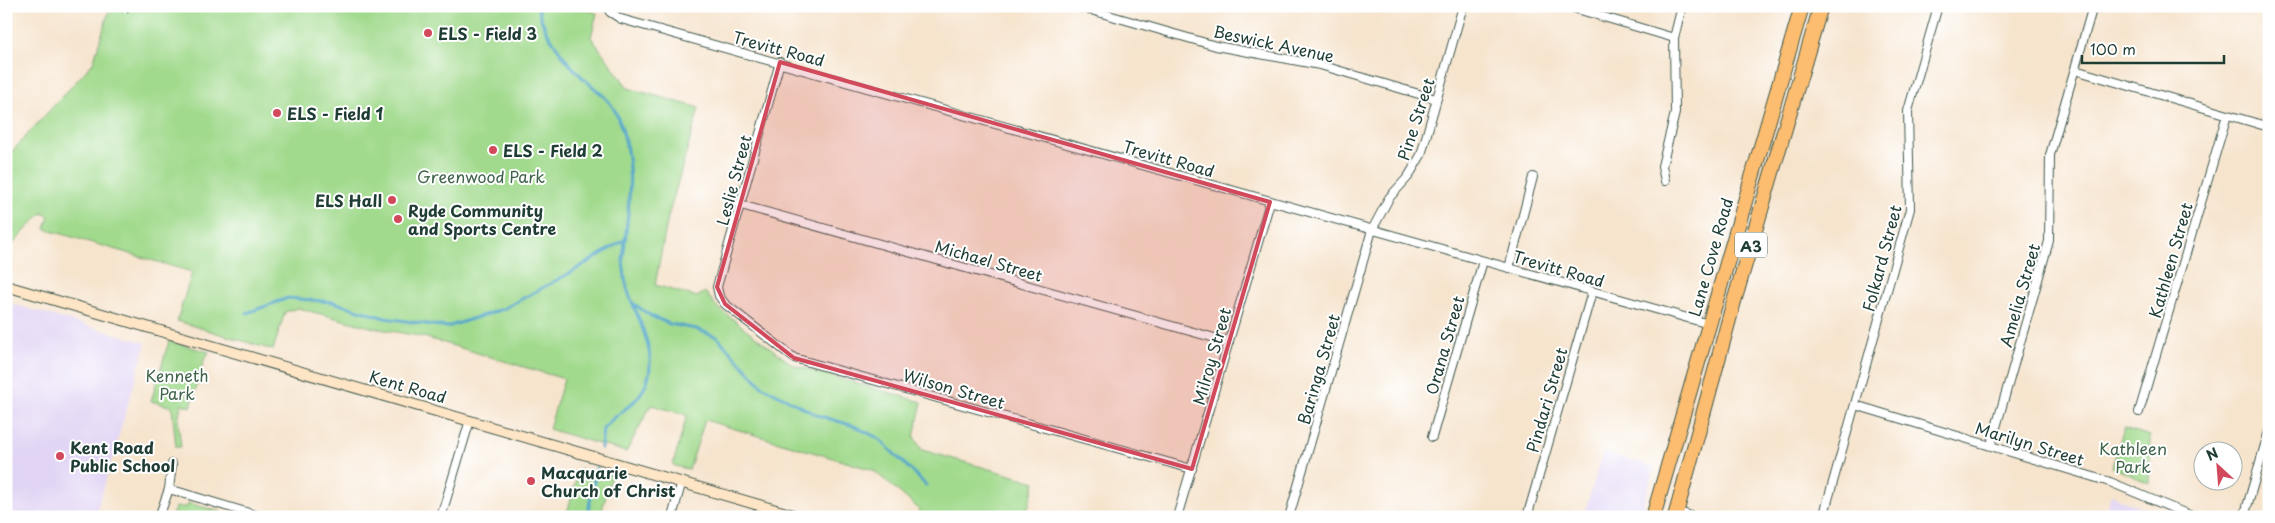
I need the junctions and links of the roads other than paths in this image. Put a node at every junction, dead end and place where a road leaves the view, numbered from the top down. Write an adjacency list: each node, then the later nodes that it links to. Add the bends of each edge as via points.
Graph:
1 (607, 6): 11 (street, Trevitt Road, via 610,12 622,19)
2 (1078, 6): 13 (street, Beswick Avenue, via 1216,46 1320,65)
3 (1463, 6): 13 (street, Pine Street)
4 (1567, 6): 10 (street)
5 (1682, 6): 10 (street)
6 (1802, 6): 26 (highway, Lane Cove Road / A3)
7 (1821, 6): 38 (highway, A3)
8 (1938, 6): 28 (street, Folkard Street, via 1908,111 1910,210)
9 (2093, 6): 12 (street, Amelia Street)
10 (1674, 38): 17 (street, via 1675,113 1662,166)
11 (780, 62): 18 (street, Trevitt Road); 19 (street, Leslie Street)
12 (2075, 70): 14 (street); 33 (street, Amelia Street, via 2050,155 2049,241)
13 (1436, 99): 20 (street, Pine Street, via 1418,164 1389,198)
14 (2227, 115): 15 (street); 29 (street, Kathleen Street)
15 (2269, 127)
16 (1533, 177): 22 (street)
17 (1665, 181)
18 (1270, 202): 20 (street, Trevitt Road); 27 (street, Milroy Street)
19 (741, 205): 25 (street, Leslie Street, via 717,287); 27 (street, Michael Street)
20 (1372, 230): 21 (street, Trevitt Road); 46 (street, Baringa Street)
21 (1482, 261): 22 (street, Trevitt Road); 32 (street, Orana Street)
22 (1509, 268): 24 (street, Trevitt Road)
23 (6, 286): 30 (street, Kent Road)
24 (1592, 292): 26 (street, Trevitt Road); 47 (street, Pindari Street)
25 (724, 304): 35 (street, Wilson Street, via 794,358)
26 (1709, 324): 48 (highway, Lane Cove Road / A3)
27 (1229, 342): 35 (street, Milroy Street)
28 (1855, 405): 33 (street, Marilyn Street); 39 (street, Folkard Street)
29 (2140, 412)
30 (470, 420): 36 (street, Kent Road); 42 (street)
31 (2269, 431): 52 (street)
32 (1432, 436)
33 (1991, 445): 51 (street, Marilyn Street, via 2110,482)
34 (172, 464): 37 (street)
35 (1192, 469): 45 (street, Milroy Street)
36 (682, 481): 43 (street); 44 (street, Kent Road)
37 (170, 489): 40 (street); 41 (street)
38 (1675, 514): 49 (street)
39 (1827, 515): 50 (street)
40 (158, 517)
41 (262, 517)
42 (441, 517)
43 (672, 517)
44 (800, 517)
45 (1177, 517)
46 (1289, 517)
47 (1527, 517)
48 (1653, 517)
49 (1694, 517)
50 (1811, 517)
51 (2194, 517)
52 (2244, 517)

